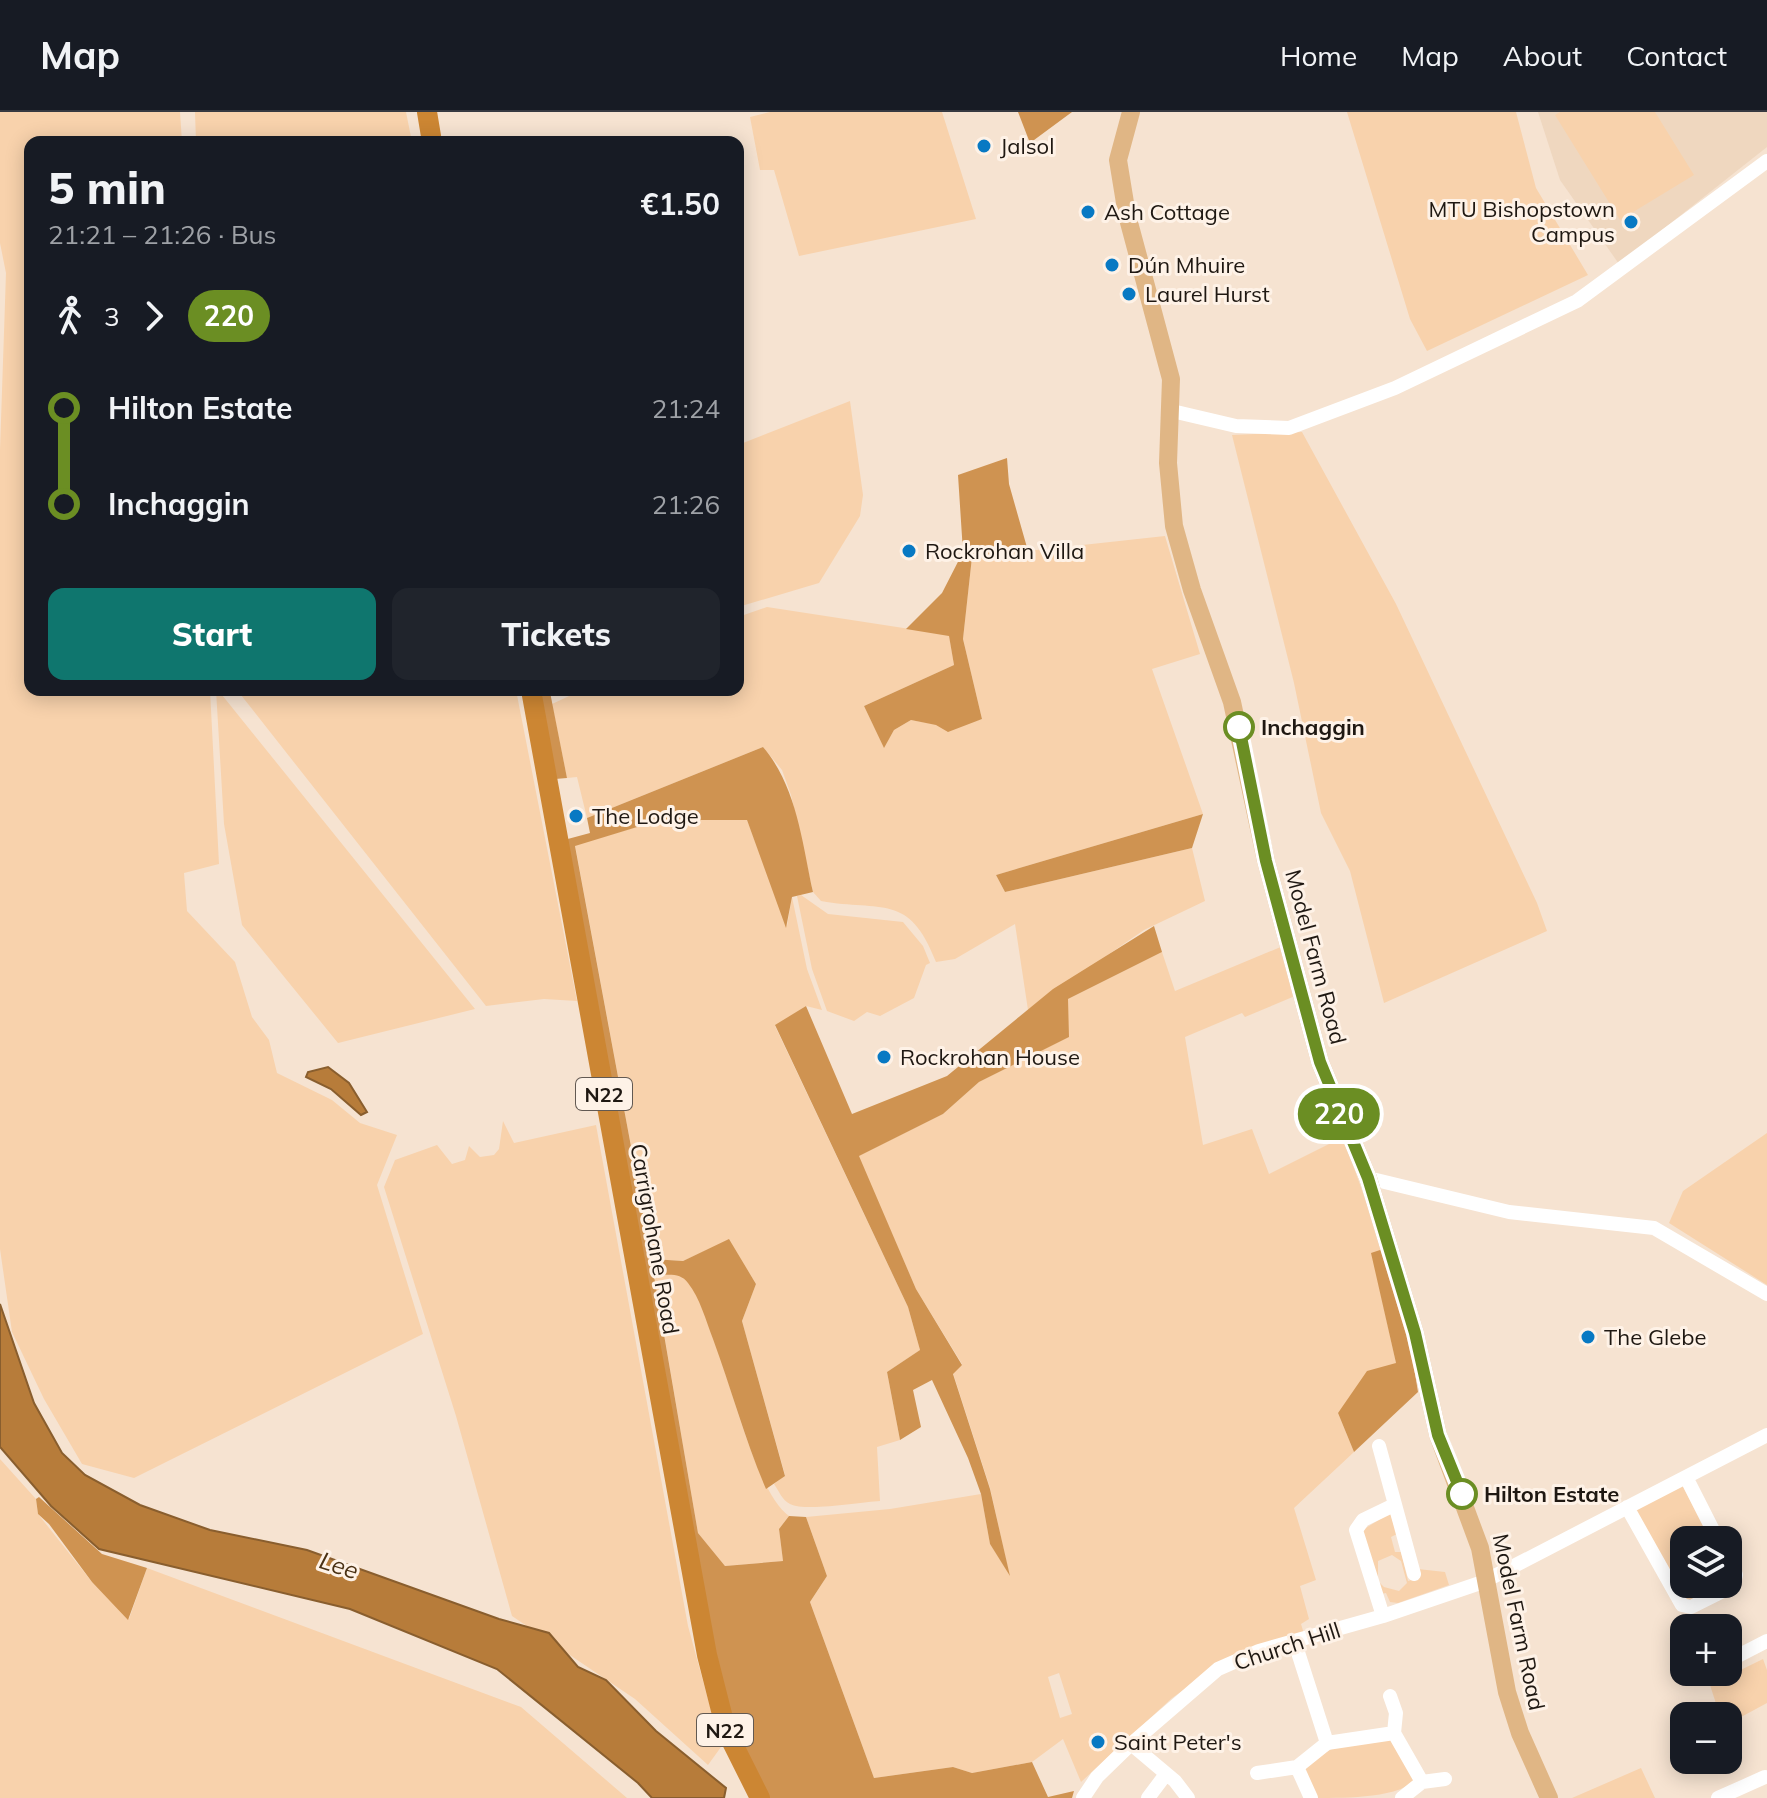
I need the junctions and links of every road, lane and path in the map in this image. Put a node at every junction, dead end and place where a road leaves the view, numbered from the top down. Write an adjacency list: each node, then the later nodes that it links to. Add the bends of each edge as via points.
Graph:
1 (427, 112): 3 (highway)
2 (1131, 112): 5 (main road, Model Farm Road, via 1118,160 1130,227 1171,379)
3 (431, 136)
4 (1767, 161): 5 (street, via 1577,301 1395,388 1289,428 1236,426)
5 (1172, 411): 7 (main road, Model Farm Road, via 1168,463 1174,526 1232,702 1266,861 1320,1062)
6 (532, 696): 34 (highway, Carrigrohane Road / N22, via 707,1655 726,1730)
7 (1368, 1178): 8 (street, via 1509,1212 1654,1228); 16 (main road, Model Farm Road, via 1415,1333 1438,1435 1471,1518)
8 (1767, 1294)
9 (1767, 1435): 11 (street, Church Hill)
10 (1379, 1446): 12 (street)
11 (1686, 1477): 13 (street, Church Hill); 14 (street)
12 (1394, 1505): 15 (street); 20 (street, via 1363,1520 1356,1530)
13 (1627, 1507): 16 (street, Church Hill); 17 (street)
14 (1711, 1526)
15 (1414, 1574)
16 (1488, 1580): 20 (street, Church Hill); 40 (main road, Model Farm Road, via 1507,1692)
17 (1670, 1584)
18 (1678, 1598): 19 (street, via 1691,1607)
19 (1709, 1598)
20 (1383, 1616): 22 (street, Church Hill)
21 (1767, 1641): 23 (street)
22 (1295, 1643): 26 (street); 27 (street, Church Hill, via 1218,1669)
23 (1742, 1654)
24 (1390, 1696): 25 (street, via 1396,1713)
25 (1394, 1733): 26 (street); 33 (street)
26 (1327, 1743): 28 (street)
27 (1131, 1744): 30 (street); 35 (street, Church Hill)
28 (1297, 1767): 29 (street); 38 (street)
29 (1257, 1773)
30 (1166, 1774): 36 (street); 37 (street)
31 (1765, 1777): 41 (street)
32 (1445, 1779): 33 (street)
33 (1422, 1782): 39 (street)
34 (760, 1798)
35 (1083, 1798)
36 (1148, 1798)
37 (1188, 1798)
38 (1311, 1798)
39 (1402, 1798)
40 (1549, 1798)
41 (1718, 1798)

